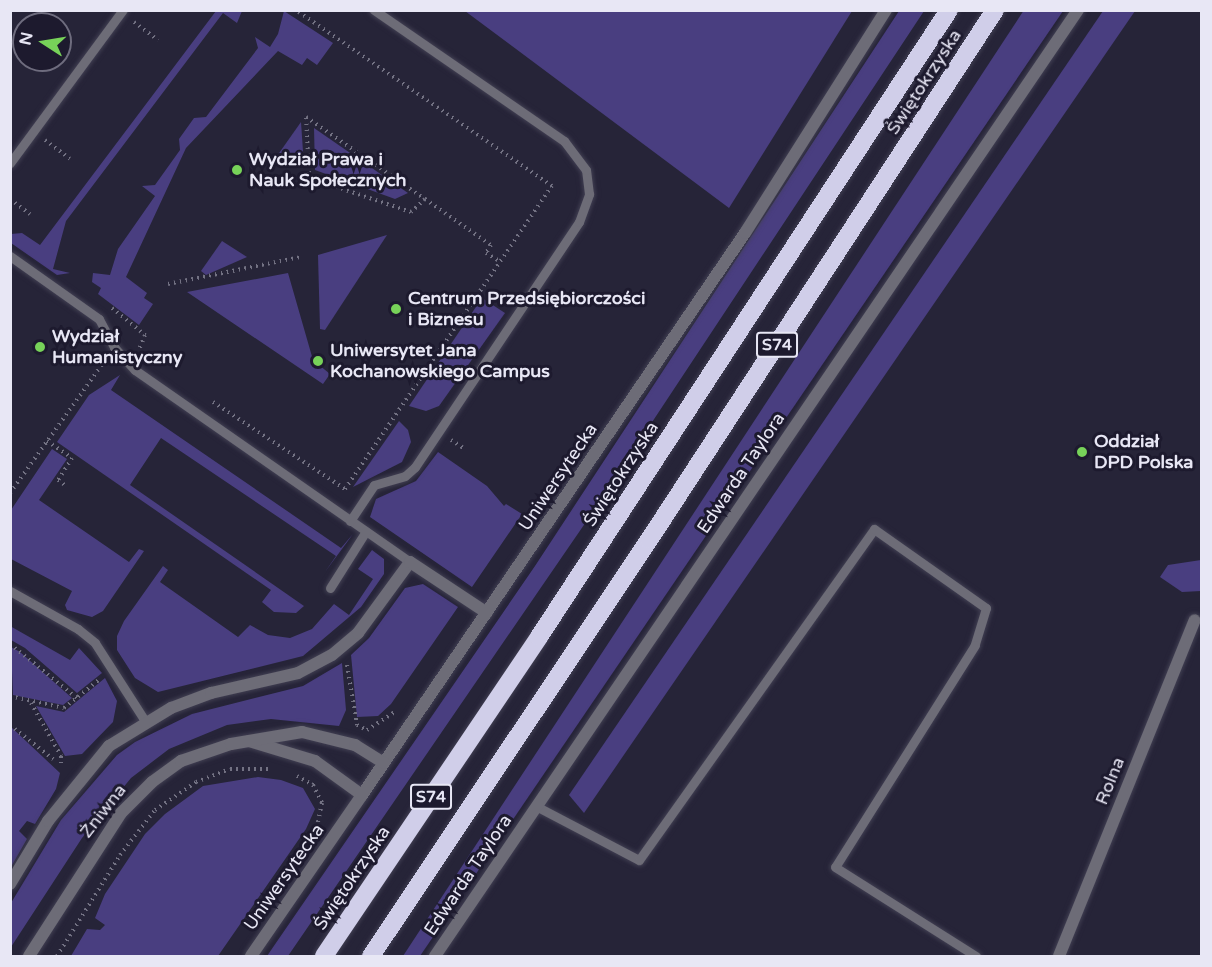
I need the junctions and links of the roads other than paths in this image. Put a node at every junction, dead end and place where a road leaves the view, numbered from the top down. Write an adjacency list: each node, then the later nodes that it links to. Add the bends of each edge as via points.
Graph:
1 (123, 10): 7 (lane)
2 (374, 10): 9 (lane, via 564,141 586,170 589,194 579,222 415,467 405,476 374,485)
3 (886, 10): 14 (street, Uniwersytecka, via 745,233)
4 (949, 10): 24 (highway, Świętokrzyska / S74, via 539,637)
5 (994, 10): 25 (highway, Świętokrzyska / S74, via 656,530)
6 (1078, 10): 20 (street, Edwarda Taylora)
7 (10, 163)
8 (10, 256): 9 (lane, via 92,312 114,347 135,370)
9 (350, 520): 10 (lane)
10 (366, 531): 11 (lane); 12 (lane)
11 (410, 562): 14 (street); 16 (street, via 358,633 298,673 211,693)
12 (330, 588)
13 (10, 591): 16 (lane, via 78,629 95,643)
14 (487, 613): 18 (street, Uniwersytecka)
15 (1195, 620): 28 (street, Rolna)
16 (145, 721): 21 (street, via 109,746 84,773 48,821)
17 (249, 741): 18 (street, Żniwna, via 302,732 347,742); 19 (street, Żniwna, via 298,754); 22 (street, Żniwna, via 197,755 152,782 115,822)
18 (384, 764): 19 (street, Uniwersytecka)
19 (362, 795): 23 (street, Uniwersytecka)
20 (536, 806): 26 (street, Edwarda Taylora); 27 (lane, via 639,860 874,530 986,608 975,645 834,867)
21 (10, 884)
22 (29, 957)
23 (251, 957)
24 (324, 957)
25 (371, 957)
26 (435, 957)
27 (976, 957)
28 (1059, 957)

